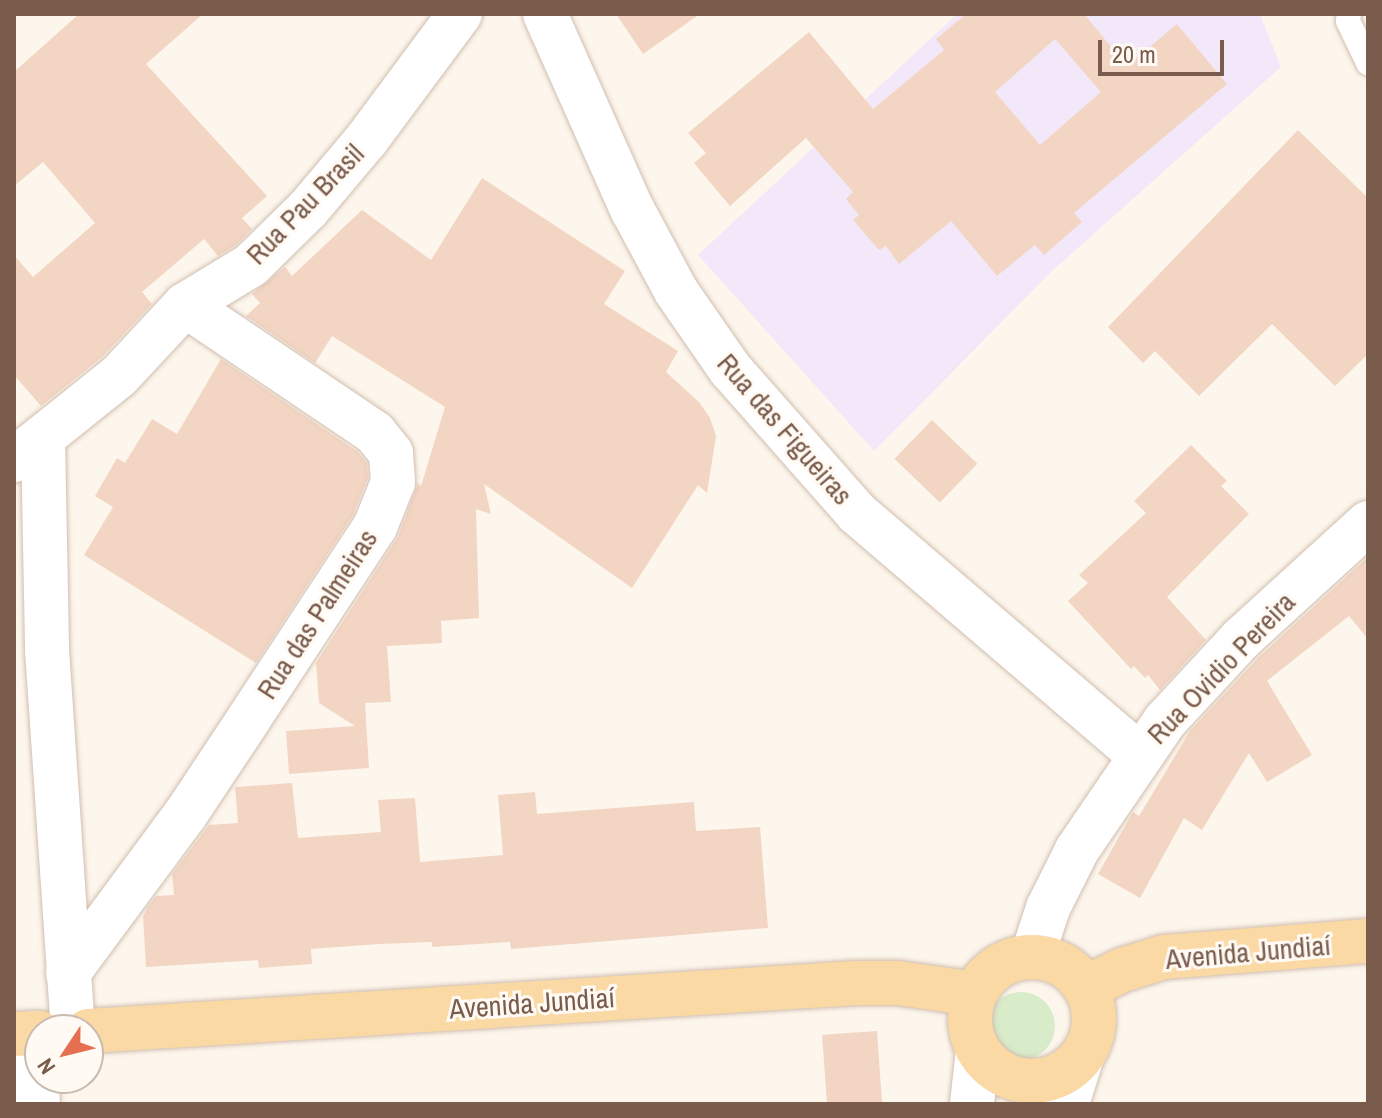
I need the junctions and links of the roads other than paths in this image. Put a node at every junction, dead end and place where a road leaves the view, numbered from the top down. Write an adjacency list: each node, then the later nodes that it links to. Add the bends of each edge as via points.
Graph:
1 (460, 14): 5 (street, Rua Pau Brasil, via 308,209 251,265)
2 (545, 14): 9 (street, Rua das Figueiras, via 632,209 676,291 730,369 857,513)
3 (1349, 14): 4 (lane)
4 (1368, 63)
5 (185, 305): 6 (street, Rua Pau Brasil, via 119,376); 12 (street, Rua das Palmeiras, via 375,433 391,453 393,482 375,527 248,720)
6 (28, 449): 8 (street)
7 (1368, 523): 9 (street, Rua Ovidio Pereira, via 1241,639)
8 (30, 640): 12 (street)
9 (1139, 755): 11 (street, Rua Ovidio Pereira, via 1077,850 1048,908)
10 (1368, 941): 13 (main road, Avenida Jundiaí, via 1164,957)
11 (1032, 957): 13 (main road, via 1063,965); 14 (main road, via 995,968)
12 (68, 973): 15 (street)
13 (1086, 988): 18 (main road, via 1094,1023)
14 (975, 994): 16 (main road, Avenida Jundiaí, via 857,983); 17 (main road, via 970,1022)
15 (49, 1014)
16 (104, 1030)
17 (978, 1050): 18 (main road, via 998,1070 1025,1081 1053,1078); 19 (street)
18 (1082, 1056): 20 (street)
19 (972, 1104)
20 (1067, 1104)

